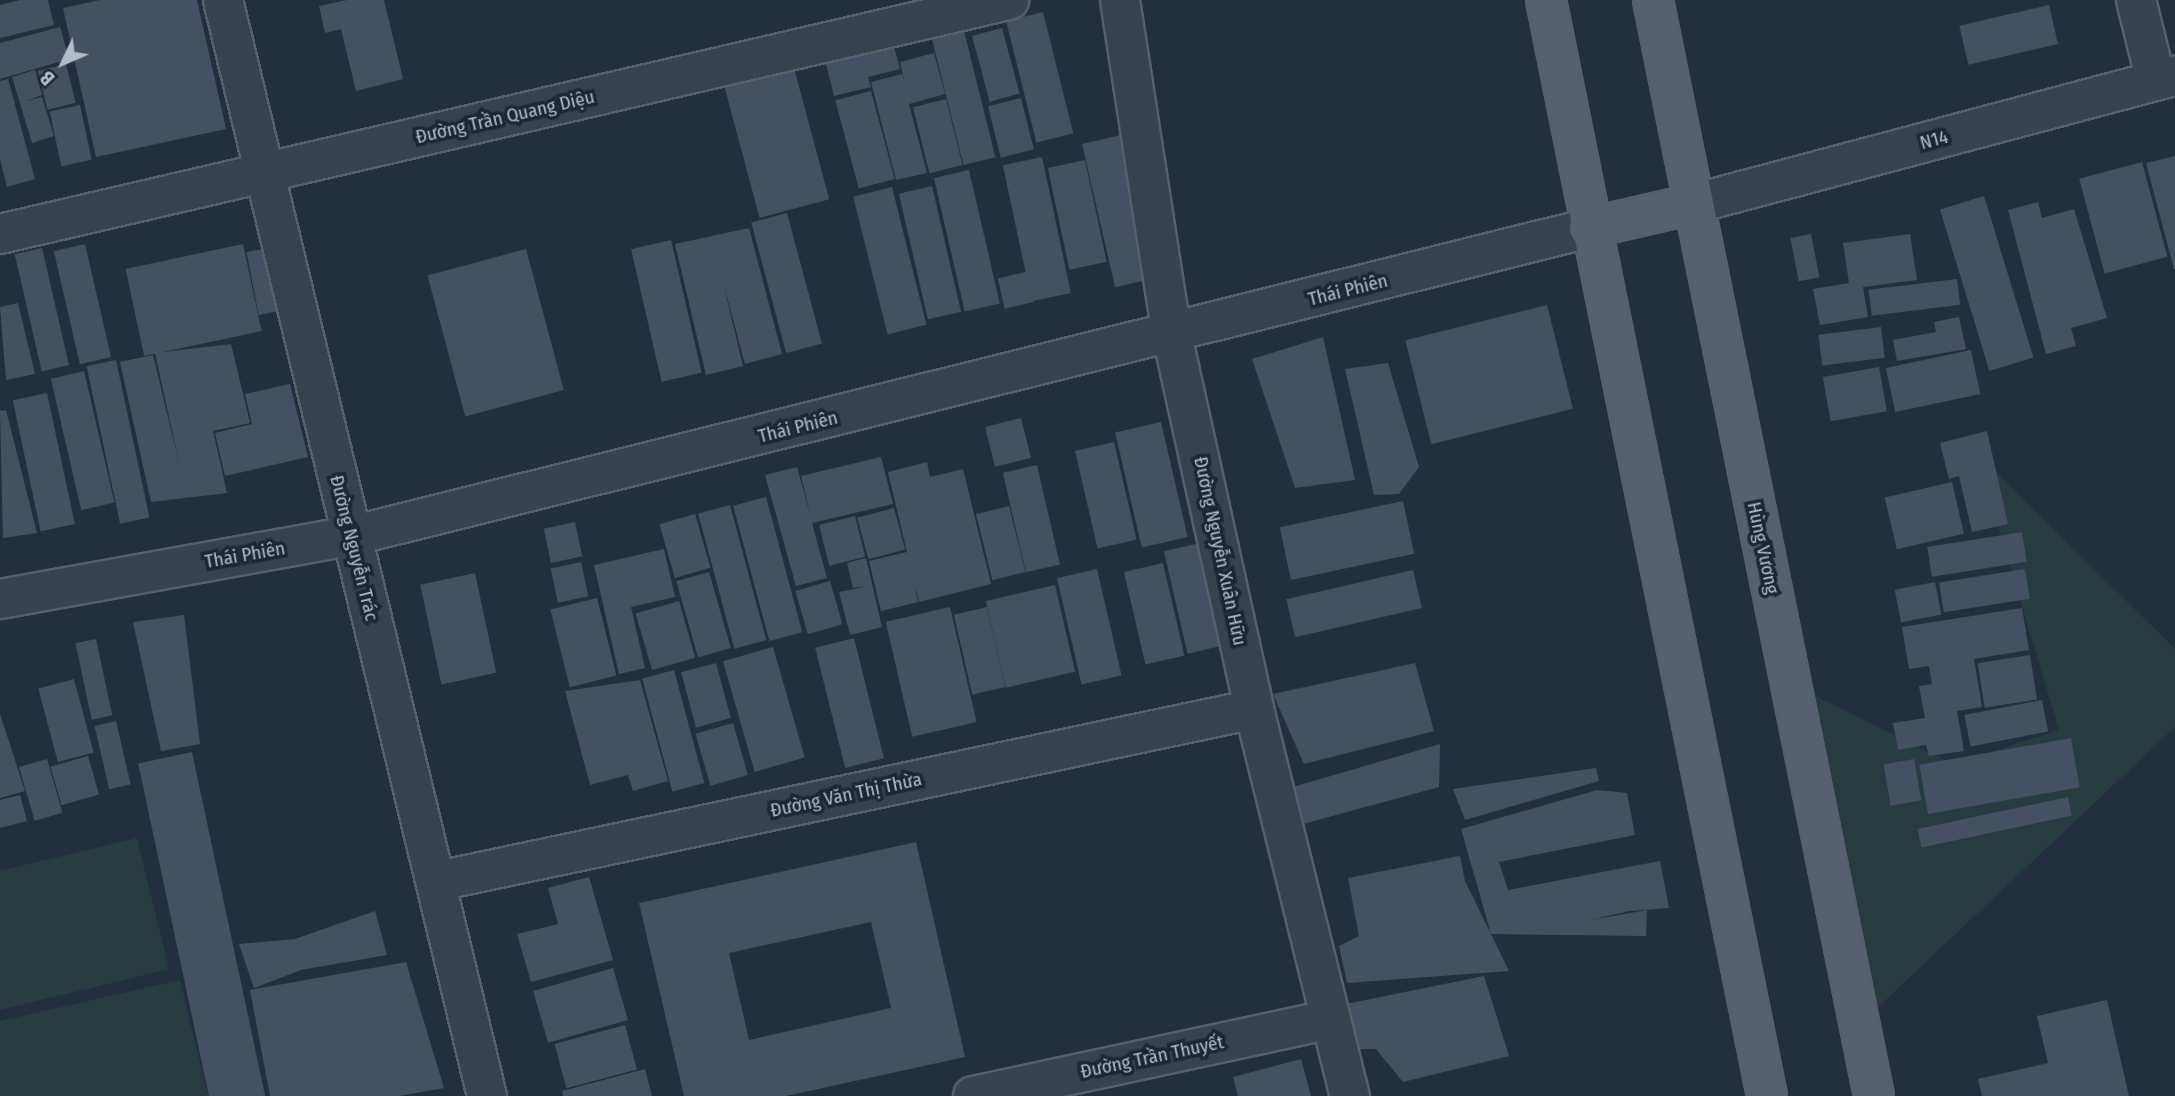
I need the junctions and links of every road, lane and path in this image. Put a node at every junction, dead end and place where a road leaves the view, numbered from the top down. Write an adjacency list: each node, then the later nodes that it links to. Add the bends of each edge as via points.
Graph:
1 (223, 0): 8 (street, Đường Nguyễn Trác)
2 (1009, 0): 8 (street, Đường Trần Quang Diệu)
3 (1120, 0): 12 (street, Đường Nguyễn Xuân Hữu)
4 (1546, 0): 10 (main road)
5 (1653, 0): 9 (main road, Hùng Vương)
6 (2136, 0): 7 (street)
7 (2166, 79): 9 (street, N14)
8 (264, 173): 11 (street, Đường Trần Quang Diệu); 13 (street, Đường Nguyễn Trác)
9 (1693, 204): 10 (main road); 22 (main road, Hùng Vương)
10 (1589, 228): 12 (street, Thái Phiên); 21 (main road)
11 (0, 234)
12 (1172, 335): 13 (street, Thái Phiên); 15 (street, Đường Nguyễn Xuân Hữu)
13 (351, 536): 14 (street, Thái Phiên); 16 (street, Đường Nguyễn Trác)
14 (0, 599)
15 (1254, 709): 16 (street, Đường Văn Thị Thừa); 17 (street, Đường Nguyễn Xuân Hữu)
16 (438, 881): 18 (street, Đường Nguyễn Trác)
17 (1331, 1019): 19 (street, Đường Trần Thuyết); 20 (street, Đường Nguyễn Xuân Hữu)
18 (487, 1096)
19 (973, 1096)
20 (1350, 1096)
21 (1767, 1096)
22 (1874, 1096)

